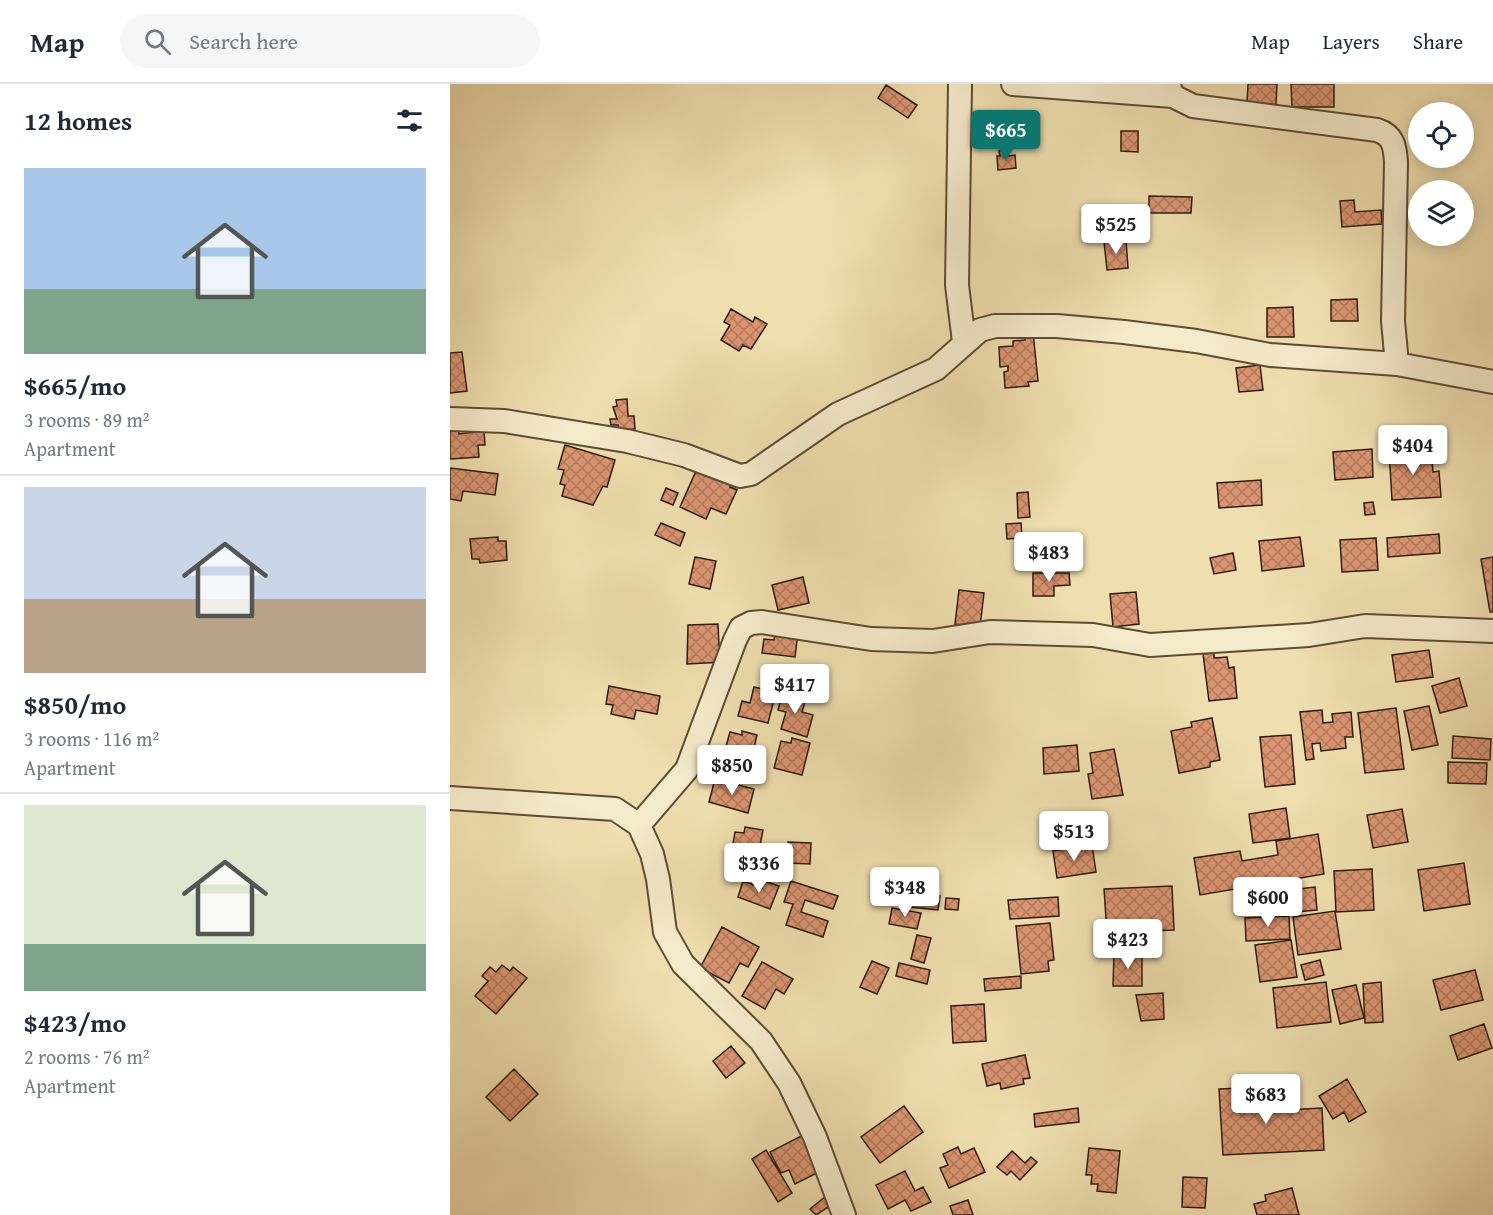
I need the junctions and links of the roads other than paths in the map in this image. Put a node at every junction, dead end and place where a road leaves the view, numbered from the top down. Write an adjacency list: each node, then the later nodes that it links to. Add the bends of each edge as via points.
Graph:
1 (960, 84): 4 (street, via 957,285)
2 (1013, 84): 3 (street)
3 (1171, 90): 5 (street, via 1192,106 1377,130 1390,137 1396,162 1393,321)
4 (964, 342): 5 (street, via 980,330 995,326 1056,326 1196,341 1270,356); 7 (street, via 936,369 838,414 751,474 740,476 684,455 627,441 504,421)
5 (1397, 364): 6 (street)
6 (1493, 382)
7 (450, 418)
8 (1493, 631): 10 (street, via 1365,626 1287,637 1150,645 1093,635 990,632 933,641 871,639 804,627 751,623 741,628 735,640 687,769)
9 (450, 798): 10 (street, via 615,809)
10 (639, 825): 11 (street, via 656,871 665,932 682,964 761,1041 789,1083 815,1137)
11 (844, 1215)

